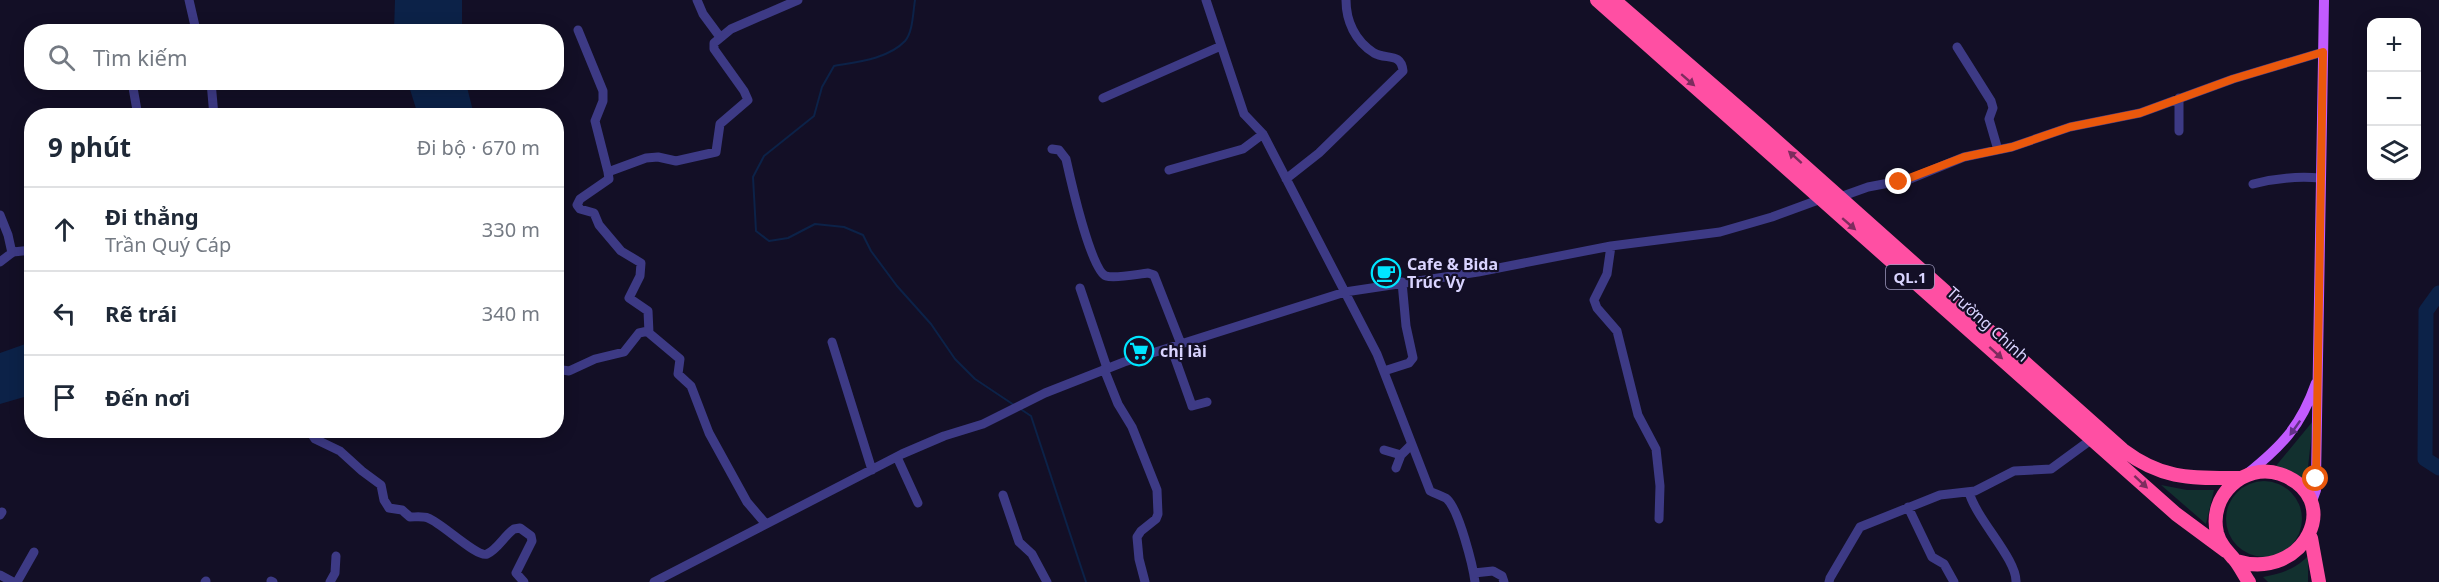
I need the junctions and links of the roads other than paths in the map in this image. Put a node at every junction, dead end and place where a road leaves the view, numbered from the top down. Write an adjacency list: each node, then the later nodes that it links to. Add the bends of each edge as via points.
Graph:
1 (189, 0): 9 (street)
2 (697, 0): 11 (street)
3 (798, 0): 11 (street, via 755,17)
4 (1206, 0): 12 (street)
5 (1346, 0): 28 (street, via 1346,16 1356,35 1375,54 1398,58 1403,71 1315,157)
6 (1597, 0): 31 (highway, Trường Chinh / QL.1, one-way to 31)
7 (1614, 0): 30 (highway, Trường Chinh / QL.1, one-way to 7)
8 (2324, 0): 14 (main road)
9 (195, 24)
10 (578, 30): 26 (street, via 603,92 596,121)
11 (720, 37): 26 (street, via 714,49 748,100 720,124 717,152 676,161 646,158)
12 (1221, 46): 17 (street); 22 (street, via 1244,114)
13 (1957, 47): 24 (street, via 1991,101 1989,119)
14 (2323, 52): 18 (street); 27 (main road)
15 (133, 90): 19 (street)
16 (212, 90): 20 (street)
17 (1103, 98)
18 (2179, 98): 21 (street); 24 (street, via 2140,113 2070,127)
19 (137, 108)
20 (214, 108)
21 (2179, 131)
22 (1263, 134): 25 (street, via 1243,149); 28 (street)
23 (1052, 149): 42 (street, via 1059,150 1065,159 1088,245 1101,273 1107,277 1154,275)
24 (1998, 150): 30 (street)
25 (1169, 170)
26 (608, 172): 40 (street, via 609,179 577,205 594,213 621,251 641,264 640,276 629,298 648,310)
27 (2320, 178): 29 (street, via 2277,178); 46 (main road)
28 (1286, 179): 39 (street)
29 (2253, 184)
30 (1840, 197): 31 (street); 56 (highway, Trường Chinh / QL.1, via 2128,454 2147,467 2170,474 2203,478)
31 (1821, 199): 33 (street, via 1720,232); 49 (highway, Trường Chinh / QL.1, one-way to 49)
32 (0, 216): 35 (street)
33 (1611, 246): 37 (street, via 1478,272); 62 (street, via 1606,274 1594,300 1617,331 1638,415 1657,454)
34 (24, 251): 35 (street)
35 (12, 253): 36 (street)
36 (0, 262)
37 (1402, 282): 39 (street); 45 (street, via 1413,358)
38 (1080, 288): 43 (street)
39 (1346, 292): 42 (street); 45 (street)
40 (648, 331): 44 (street, via 639,333 628,350 620,354); 63 (street, via 680,359 680,377 691,387 709,433 747,502)
41 (832, 342): 55 (street)
42 (1176, 345): 43 (street); 47 (street, via 1192,406)
43 (1106, 369): 53 (street); 76 (street, via 1157,490 1156,519 1137,537)
44 (564, 370)
45 (1384, 371): 50 (street)
46 (2319, 375): 56 (main road, one-way to 56, via 2295,429 2276,451); 60 (main road, via 2316,490)
47 (1207, 402)
48 (314, 438): 73 (street, via 340,451 381,484 389,508 402,510 410,517 432,519 477,554 490,552 520,528 532,541 516,573)
49 (2092, 439): 57 (street, via 2051,469 2014,471); 67 (highway, Trường Chinh / QL.1, one-way to 67, via 2176,514)
50 (1412, 445): 52 (street); 69 (street, via 1430,491 1450,504 1471,554)
51 (1384, 450): 52 (street)
52 (1401, 455): 54 (street)
53 (897, 457): 55 (street); 59 (street)
54 (1396, 468)
55 (872, 470): 63 (street)
56 (2243, 476): 60 (highway, QL.1, via 2266,471 2285,476 2300,487); 67 (highway, QL.1, via 2226,491 2217,507 2216,525)
57 (1969, 492): 61 (street, via 1940,495); 80 (street, via 1976,512 2013,568)
58 (1003, 495): 75 (street, via 1019,542 1032,554)
59 (918, 503)
60 (2311, 504): 64 (highway)
61 (1908, 507): 78 (street, via 1858,528); 79 (street, via 1932,557 1944,564)
62 (1659, 519)
63 (765, 523): 74 (street)
64 (2311, 538): 67 (highway, QL.1, via 2298,557 2279,568 2257,569); 82 (highway)
65 (34, 552): 71 (street)
66 (336, 556): 72 (street)
67 (2231, 556): 81 (highway, QL.1)
68 (0, 574): 70 (street)
69 (1474, 578): 77 (street, via 1493,571)
70 (13, 582)
71 (17, 582)
72 (330, 582)
73 (524, 582)
74 (654, 582)
75 (1047, 582)
76 (1145, 582)
77 (1504, 582)
78 (1829, 582)
79 (1954, 582)
80 (2016, 582)
81 (2250, 582)
82 (2319, 582)

